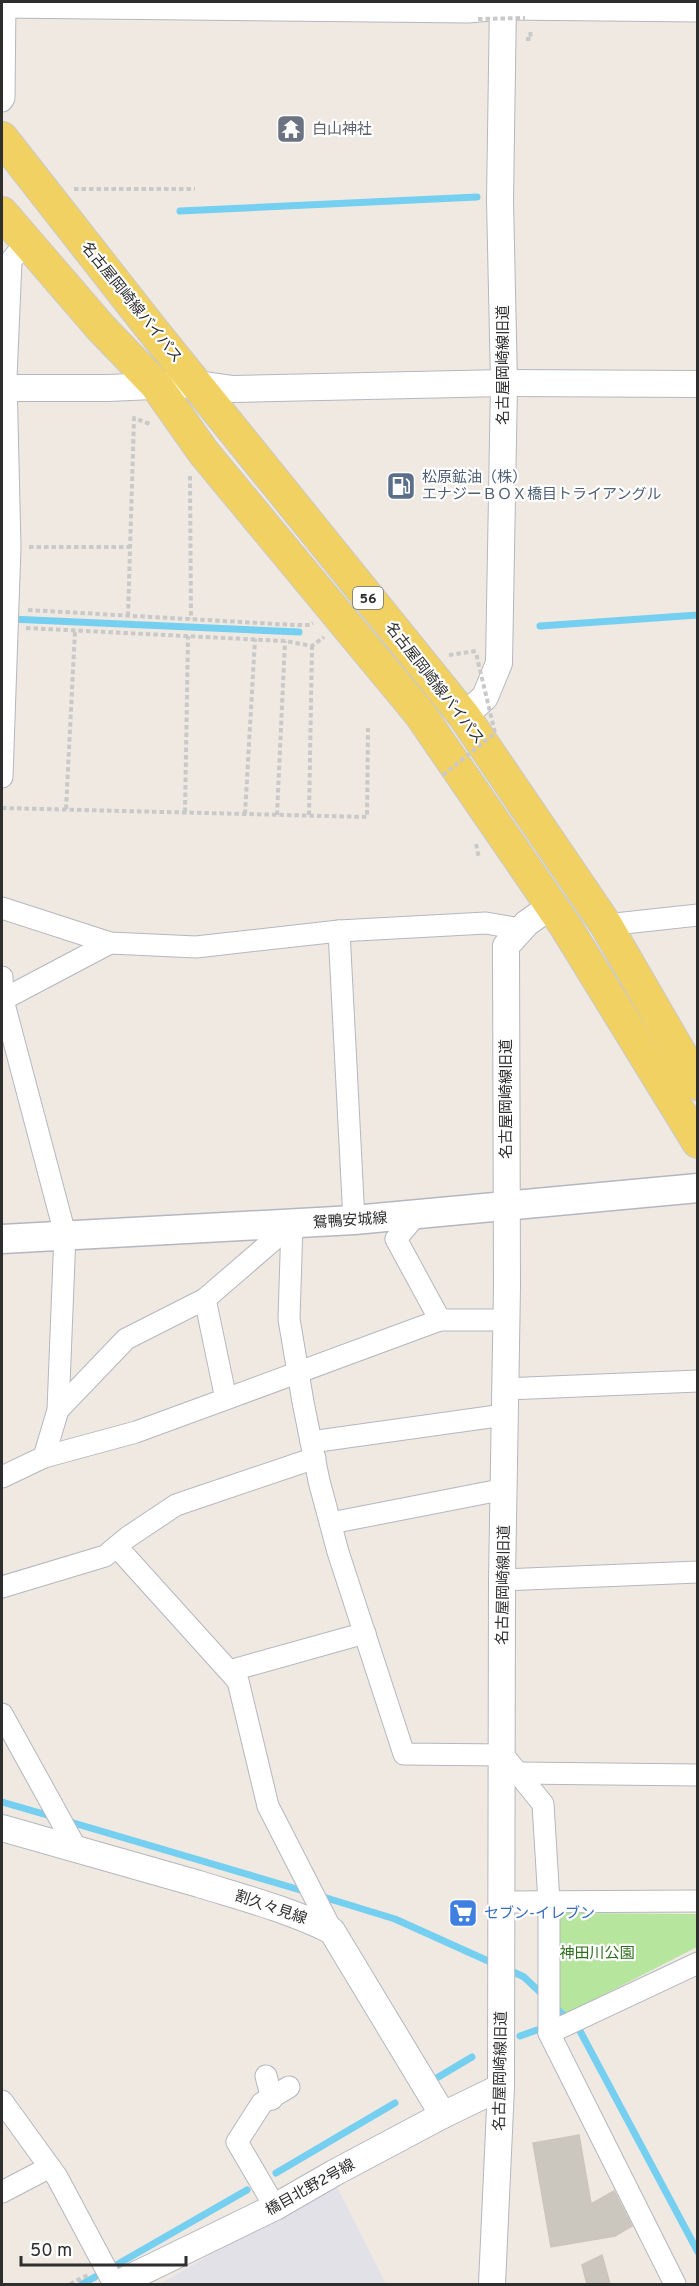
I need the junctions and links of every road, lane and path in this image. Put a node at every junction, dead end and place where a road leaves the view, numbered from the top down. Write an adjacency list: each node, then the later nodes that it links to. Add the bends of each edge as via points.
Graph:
1 (4, 5): 2 (street); 5 (street)
2 (510, 10): 3 (street); 4 (path, bridge); 11 (street, 名古屋岡崎線旧道, via 500,200)
3 (698, 11)
4 (478, 19)
5 (2, 101)
6 (2, 138): 12 (main road, 名古屋岡崎線バイパス / 56)
7 (64, 189): 8 (path)
8 (195, 189)
9 (2, 213): 10 (main road, 名古屋岡崎線バイパス / 56)
10 (25, 243): 14 (main road, 名古屋岡崎線バイパス / 56); 15 (street, via 11,261)
11 (504, 383): 12 (street, via 232,389); 13 (street); 33 (street, 名古屋岡崎線旧道, via 499,663 485,697)
12 (198, 384): 14 (street); 33 (main road, 名古屋岡崎線バイパス / 56)
13 (698, 384)
14 (156, 385): 15 (street); 43 (main road, 名古屋岡崎線バイパス / 56, via 204,453 420,714)
15 (4, 388): 18 (street)
16 (134, 418): 19 (path)
17 (189, 467): 22 (path)
18 (10, 547): 19 (path); 21 (street)
19 (130, 547): 20 (path)
20 (128, 616): 21 (path); 22 (path)
21 (8, 618): 24 (path); 36 (street)
22 (191, 619): 23 (path, via 295,625 310,625)
23 (318, 619)
24 (75, 631): 26 (path); 38 (path)
25 (330, 633): 30 (path)
26 (188, 636): 27 (path); 39 (path)
27 (255, 639): 28 (path); 40 (path)
28 (285, 641): 30 (path); 41 (path)
29 (478, 644): 31 (path)
30 (312, 646): 42 (path)
31 (476, 653): 32 (path); 35 (path, bridge, via 495,734)
32 (440, 656)
33 (464, 716): 46 (main road, 名古屋岡崎線バイパス / 56)
34 (368, 728): 42 (path, via 367,817)
35 (443, 775)
36 (2, 777)
37 (2, 808): 38 (path)
38 (66, 809): 39 (path)
39 (185, 812): 40 (path)
40 (245, 814): 41 (path)
41 (277, 814): 42 (path)
42 (309, 815)
43 (551, 906): 47 (street, 名古屋岡崎線旧道); 53 (main road, 名古屋岡崎線バイパス / 56)
44 (2, 908): 49 (street)
45 (698, 915): 46 (street)
46 (606, 925): 52 (main road, 名古屋岡崎線バイパス / 56)
47 (520, 930): 48 (street, via 486,923); 55 (street, 名古屋岡崎線旧道, via 506,946)
48 (339, 931): 49 (street, via 196,946); 57 (street)
49 (110, 943): 51 (street)
50 (2, 977): 51 (street)
51 (2, 1000): 59 (street)
52 (698, 1084)
53 (698, 1142)
54 (698, 1188): 55 (main road, 鴛鴨安城線)
55 (505, 1207): 56 (main road, 鴛鴨安城線); 63 (street, 名古屋岡崎線旧道)
56 (417, 1214): 57 (main road, 鴛鴨安城線); 62 (street, via 396,1239)
57 (354, 1220): 58 (main road, 鴛鴨安城線)
58 (292, 1224): 59 (main road, 鴛鴨安城線); 61 (street); 64 (street, via 289,1319)
59 (65, 1234): 60 (main road, 鴛鴨安城線); 68 (street)
60 (2, 1239)
61 (206, 1299): 67 (street); 68 (street, via 126,1339)
62 (440, 1320): 63 (street); 64 (street)
63 (506, 1320): 66 (street, 名古屋岡崎線旧道)
64 (298, 1372): 67 (street); 70 (street)
65 (698, 1381): 66 (street)
66 (505, 1389): 69 (street, 名古屋岡崎線旧道)
67 (226, 1399): 71 (street, via 136,1432)
68 (58, 1410): 71 (street)
69 (504, 1414): 70 (street); 73 (street, 名古屋岡崎線旧道)
70 (313, 1450): 74 (street); 75 (street, via 176,1504)
71 (44, 1457): 72 (street)
72 (2, 1477)
73 (505, 1489): 74 (street); 77 (street, 名古屋岡崎線旧道)
74 (330, 1523): 79 (street)
75 (117, 1547): 78 (street, via 105,1556); 80 (street)
76 (698, 1572): 77 (street)
77 (502, 1580): 82 (street, 名古屋岡崎線旧道)
78 (2, 1587)
79 (365, 1633): 80 (street); 82 (street, via 404,1754)
80 (229, 1671): 89 (street, via 238,1681 268,1806)
81 (2, 1714): 85 (street)
82 (510, 1764): 83 (street); 87 (street, 名古屋岡崎線旧道); 88 (street, via 543,1804)
83 (698, 1775)
84 (2, 1828): 85 (street, 割久々見線)
85 (76, 1848): 89 (street, 割久々見線, via 265,1904)
86 (698, 1901): 88 (street)
87 (500, 1902): 88 (street); 93 (street, 名古屋岡崎線旧道)
88 (549, 1902): 91 (street)
89 (332, 1931): 95 (street)
90 (698, 1963): 91 (street)
91 (549, 2033): 101 (street)
92 (266, 2076): 98 (street, via 280,2093 262,2103 237,2142)
93 (501, 2087): 95 (street, 橋目北野2号線); 100 (street, 名古屋岡崎線旧道)
94 (2, 2101): 96 (street)
95 (443, 2115): 98 (street, 橋目北野2号線)
96 (50, 2167): 97 (street); 99 (street)
97 (2, 2192)
98 (275, 2207): 99 (street, 橋目北野2号線)
99 (115, 2284)
100 (492, 2284)
101 (675, 2284)

